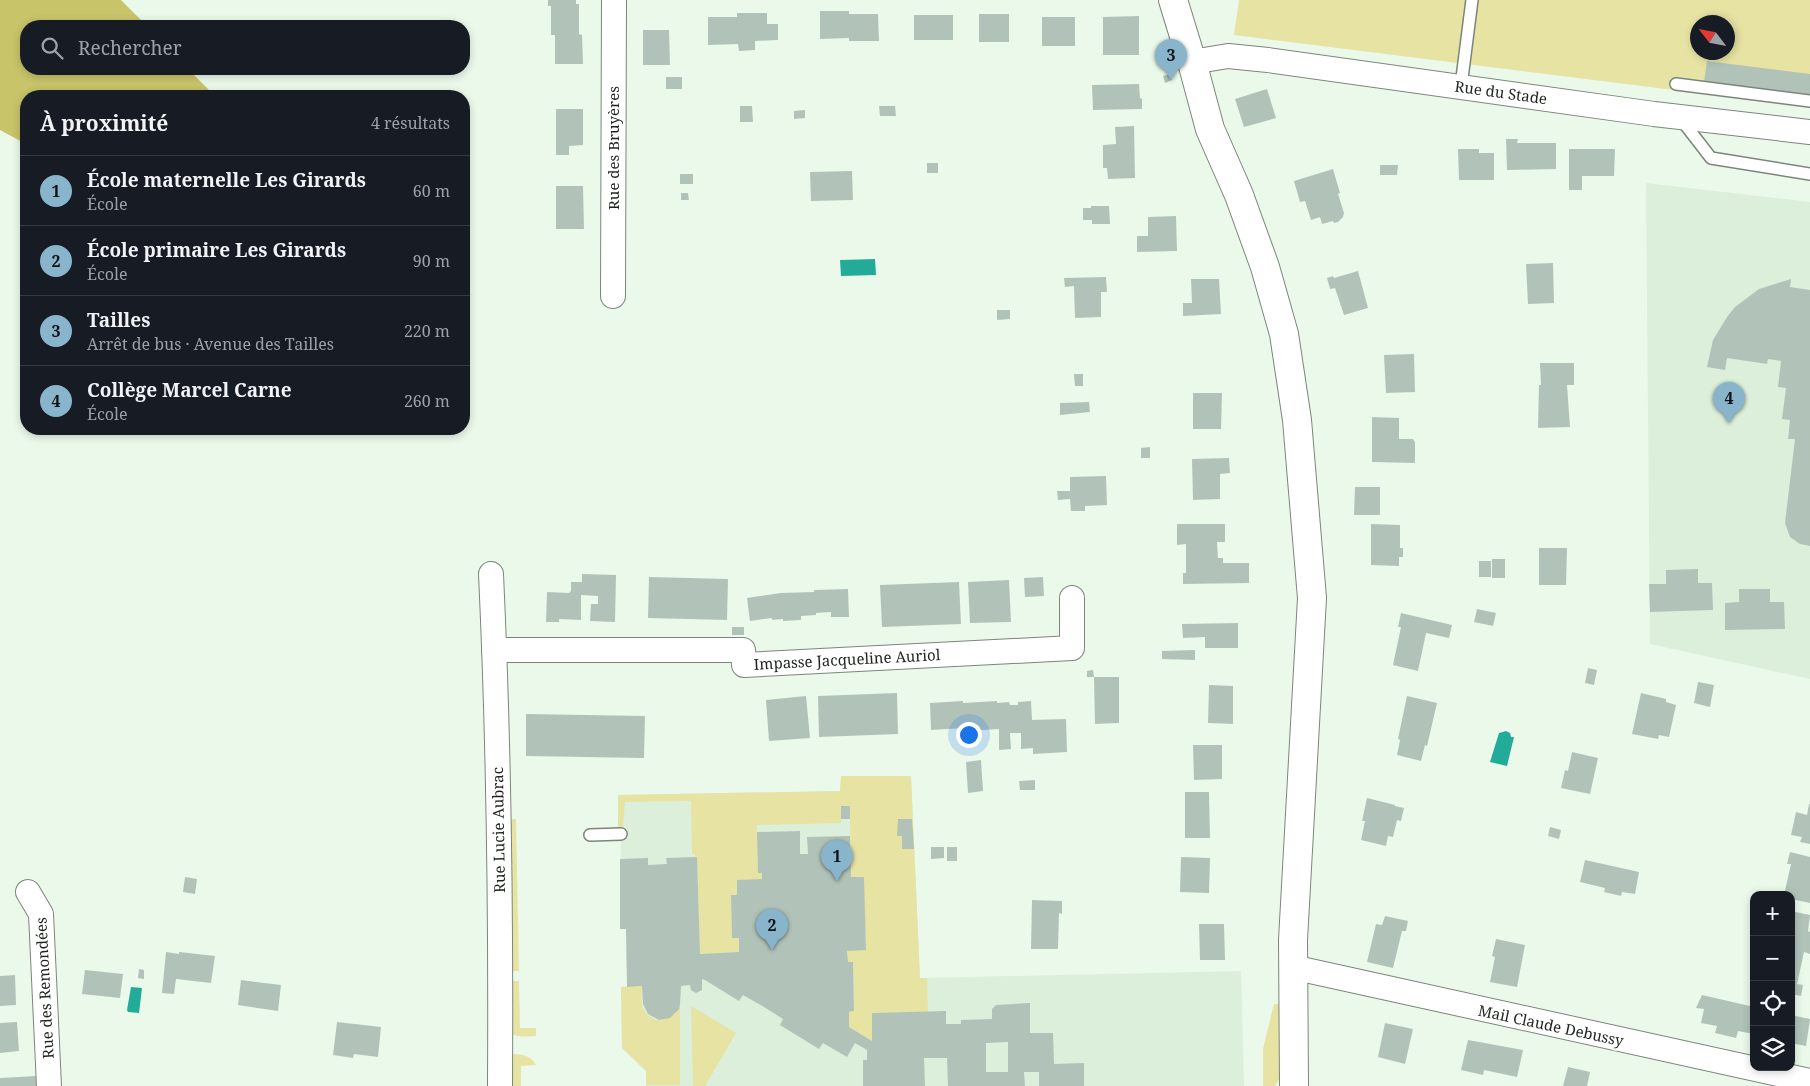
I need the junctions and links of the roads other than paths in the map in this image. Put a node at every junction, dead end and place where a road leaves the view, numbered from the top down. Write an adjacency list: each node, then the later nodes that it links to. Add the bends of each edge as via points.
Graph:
1 (614, 0): 11 (street, Rue des Bruyères)
2 (1174, 0): 4 (street)
3 (1472, 0): 6 (lane)
4 (1192, 62): 6 (street, Rue du Stade, via 1228,56); 18 (street, via 1210,129 1239,195 1265,267 1284,334 1297,420 1312,598)
5 (1676, 84): 7 (lane)
6 (1461, 86): 8 (street, Rue du Stade)
7 (1810, 101)
8 (1679, 116): 9 (street, Rue du Stade); 10 (lane, via 1711,158)
9 (1810, 132)
10 (1810, 174)
11 (613, 296)
12 (491, 574): 14 (street, Rue Lucie Aubrac)
13 (1072, 598): 14 (street, Impasse Jacqueline Auriol, via 1072,648 744,664 743,650)
14 (494, 650): 22 (street, Rue Lucie Aubrac, via 501,976)
15 (621, 834): 16 (lane)
16 (590, 835)
17 (28, 892): 21 (street, Rue des Remondées, via 41,914)
18 (1292, 967): 19 (street); 20 (street, Mail Claude Debussy)
19 (1294, 1006): 23 (street); 24 (street)
20 (1810, 1081)
21 (49, 1086)
22 (500, 1086)
23 (1294, 1086)
24 (1313, 1086)

